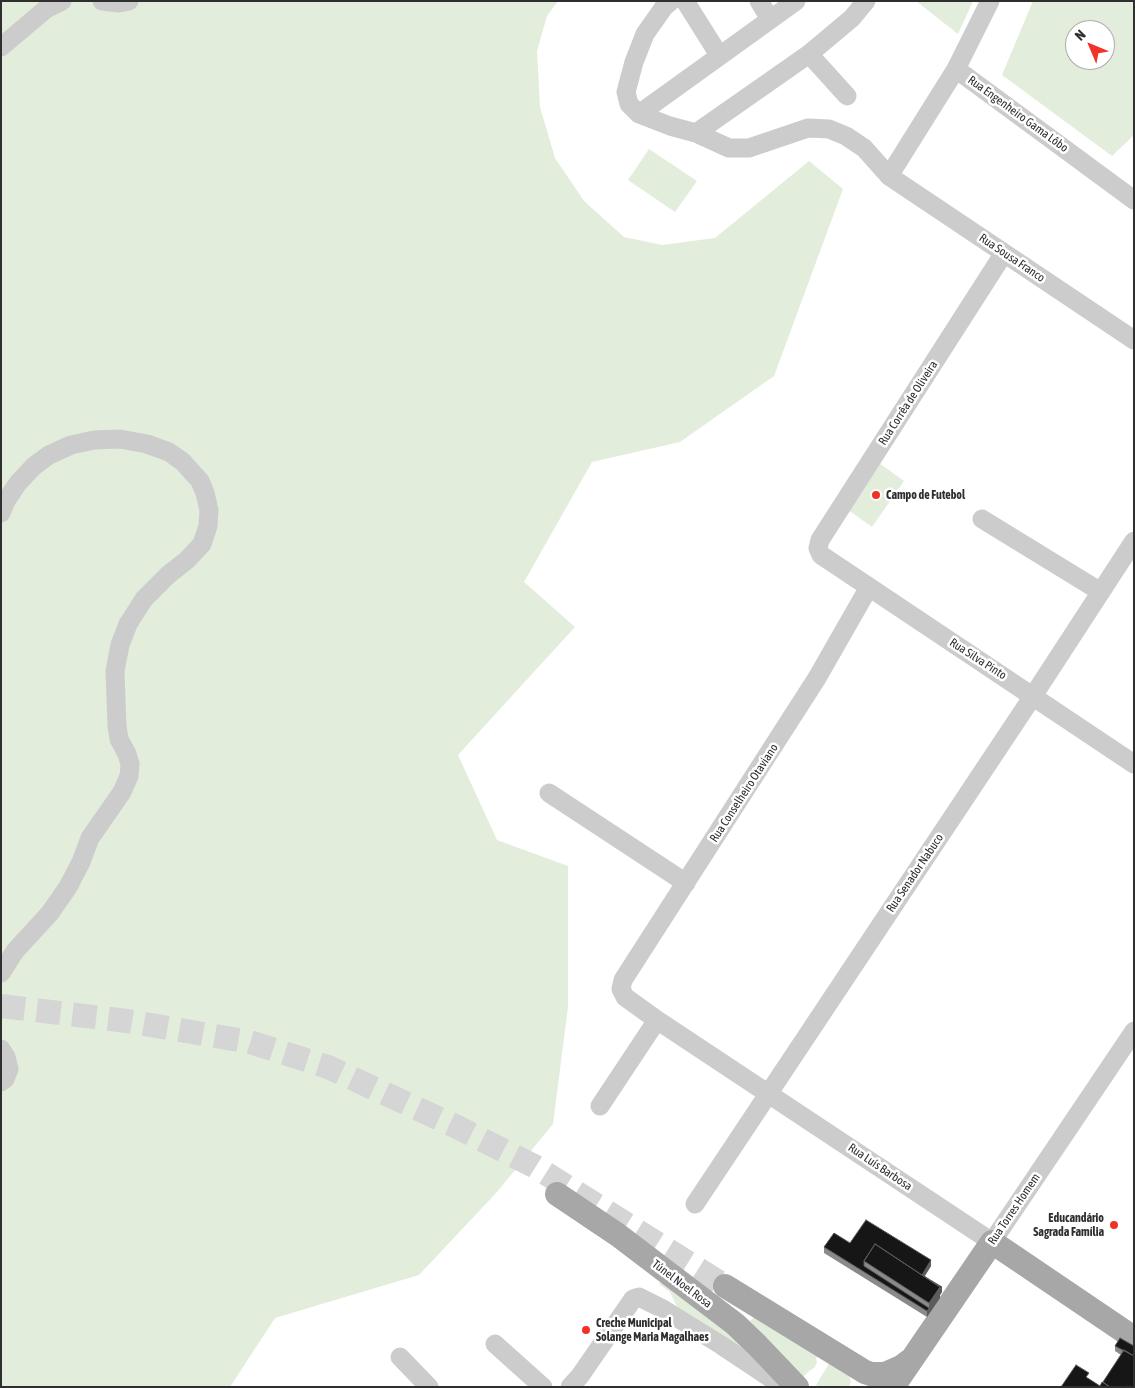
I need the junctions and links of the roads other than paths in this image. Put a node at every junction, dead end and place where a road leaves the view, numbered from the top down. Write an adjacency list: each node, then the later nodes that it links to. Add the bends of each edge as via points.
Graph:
1 (62, 1): 11 (street, via 46,9)
2 (102, 1): 3 (street)
3 (130, 1)
4 (671, 1): 16 (street, via 645,34 634,62 626,92 629,104)
5 (685, 1): 13 (street)
6 (759, 1): 10 (street)
7 (796, 1): 10 (street)
8 (866, 1): 12 (street, via 852,18)
9 (990, 1): 14 (street)
10 (770, 19): 13 (street)
11 (1, 47)
12 (809, 54): 15 (street); 17 (street)
13 (719, 55): 16 (street)
14 (956, 69): 18 (street, Rua Engenheiro Gama Lôbo); 19 (street, Rua Engenheiro Gama Lôbo)
15 (847, 96)
16 (639, 114): 17 (street, Rua Sousa Franco)
17 (696, 133): 18 (street, Rua Sousa Franco, via 729,148 749,148 808,128 829,130 864,148)
18 (889, 176): 20 (street, Rua Sousa Franco)
19 (1134, 200)
20 (1004, 253): 21 (street, Rua Sousa Franco); 25 (street, Rua Corrêa de Oliveira, via 820,540 818,548)
21 (1134, 340)
22 (1, 513): 32 (street, via 18,483 49,455 71,445 120,439 169,452 183,462 200,482 209,510 202,544 144,600 128,624 120,645 115,670 117,726 130,764 122,792 90,838 68,888 15,951)
23 (982, 519): 27 (street)
24 (1134, 542): 27 (street, Rua Senador Nabuco)
25 (821, 555): 26 (street, Rua Silva Pinto)
26 (869, 587): 28 (street, Rua Silva Pinto); 31 (street, Rua Conselheiro Otaviano, via 817,678)
27 (1101, 592): 28 (street, Rua Senador Nabuco)
28 (1033, 696): 29 (street, Rua Silva Pinto); 38 (street, Rua Senador Nabuco)
29 (1134, 764)
30 (549, 793): 31 (street)
31 (686, 883): 33 (street, Rua Conselheiro Otaviano, via 623,980 621,989)
32 (1, 973)
33 (626, 997): 34 (street, Rua Luís Barbosa)
34 (657, 1020): 38 (street, Rua Luís Barbosa); 39 (street)
35 (1134, 1031): 42 (street, Rua Torres Homem)
36 (1, 1049): 37 (street, via 9,1069)
37 (1, 1082)
38 (769, 1093): 41 (street, Rua Senador Nabuco); 42 (street, Rua Luís Barbosa)
39 (600, 1106)
40 (557, 1194): 52 (main road, Túnel Noel Rosa, via 618,1235 735,1324)
41 (695, 1204)
42 (992, 1242): 44 (main road, Rua Luís Barbosa); 47 (main road, Rua Torres Homem)
43 (725, 1286): 47 (main road, Túnel Noel Rosa, via 872,1374 891,1372)
44 (1134, 1338)
45 (495, 1344): 49 (street)
46 (400, 1357): 48 (street)
47 (912, 1358): 53 (main road, Rua Torres Homem)
48 (429, 1387)
49 (543, 1387)
50 (570, 1387): 51 (street, via 633,1299 639,1297)
51 (784, 1387)
52 (797, 1387)
53 (893, 1387)

